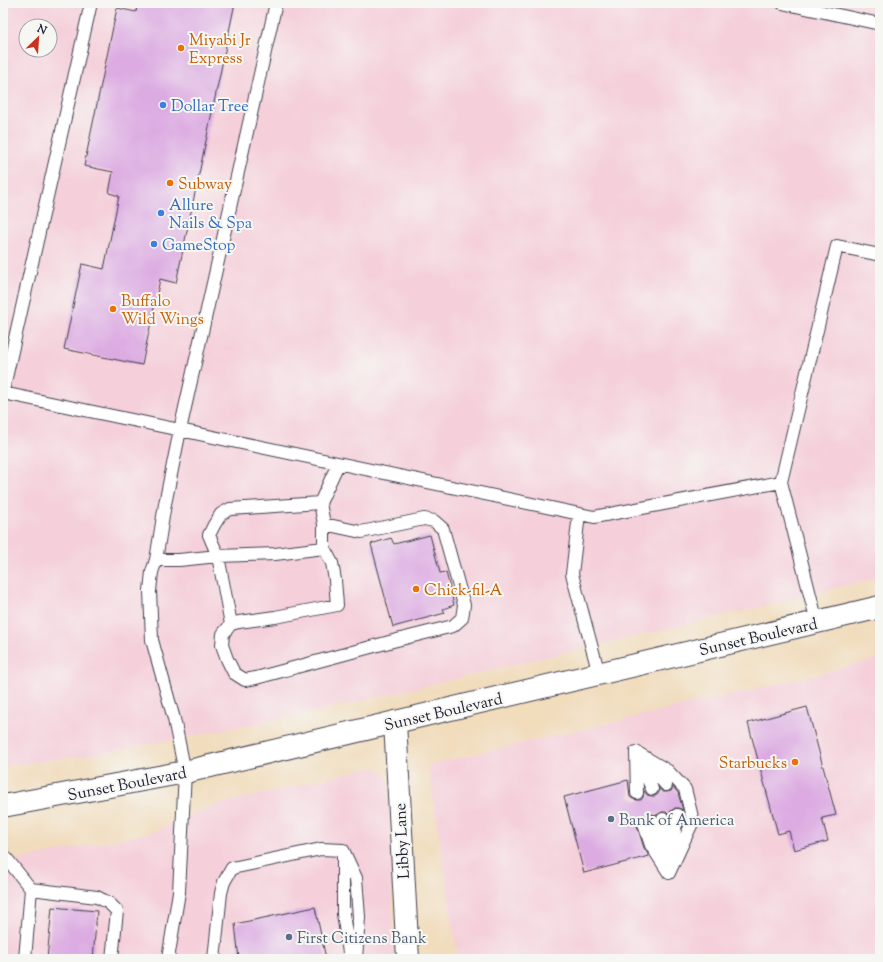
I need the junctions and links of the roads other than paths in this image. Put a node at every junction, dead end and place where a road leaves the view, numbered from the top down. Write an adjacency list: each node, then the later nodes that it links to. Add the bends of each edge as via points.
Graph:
1 (91, 3): 6 (lane)
2 (276, 3): 7 (lane)
3 (782, 3): 4 (lane)
4 (880, 24)
5 (880, 255): 9 (lane, via 838,246)
6 (3, 392): 7 (lane)
7 (180, 430): 8 (lane); 15 (lane)
8 (338, 464): 10 (lane); 11 (lane)
9 (781, 482): 11 (lane, via 594,518); 17 (lane)
10 (320, 503): 12 (lane); 14 (lane, via 230,509 221,514 209,534)
11 (579, 514): 19 (lane, via 572,574)
12 (324, 524): 13 (lane); 18 (lane, via 361,532 424,519 434,521 443,529 464,605 462,618 453,626 245,680 234,673 222,645 223,634)
13 (324, 548): 14 (lane, via 275,554); 18 (lane, via 332,563 337,606)
14 (218, 556): 15 (lane); 18 (lane)
15 (156, 560): 22 (lane, via 150,591 152,640 174,719)
16 (880, 607): 17 (main road, Sunset Boulevard)
17 (817, 622): 19 (main road, Sunset Boulevard)
18 (231, 624)
19 (599, 674): 20 (main road, Sunset Boulevard)
20 (395, 722): 22 (main road, Sunset Boulevard); 38 (main road, Libby Lane)
21 (636, 752): 23 (lane); 24 (lane); 30 (lane, via 668,771 685,789 692,821)
22 (185, 772): 25 (main road, Sunset Boulevard); 34 (lane, via 179,892)
23 (666, 785)
24 (644, 791)
25 (3, 806)
26 (677, 815): 30 (lane)
27 (653, 821): 30 (lane)
28 (343, 850): 35 (lane, via 321,849 232,868 221,893); 36 (lane, via 342,914); 37 (lane, via 356,878 359,917)
29 (3, 854): 31 (lane)
30 (669, 873)
31 (31, 889): 32 (lane); 33 (lane, via 98,897 109,903 117,911)
32 (25, 959)
33 (112, 959)
34 (168, 959)
35 (214, 959)
36 (350, 959)
37 (356, 959)
38 (408, 959)

